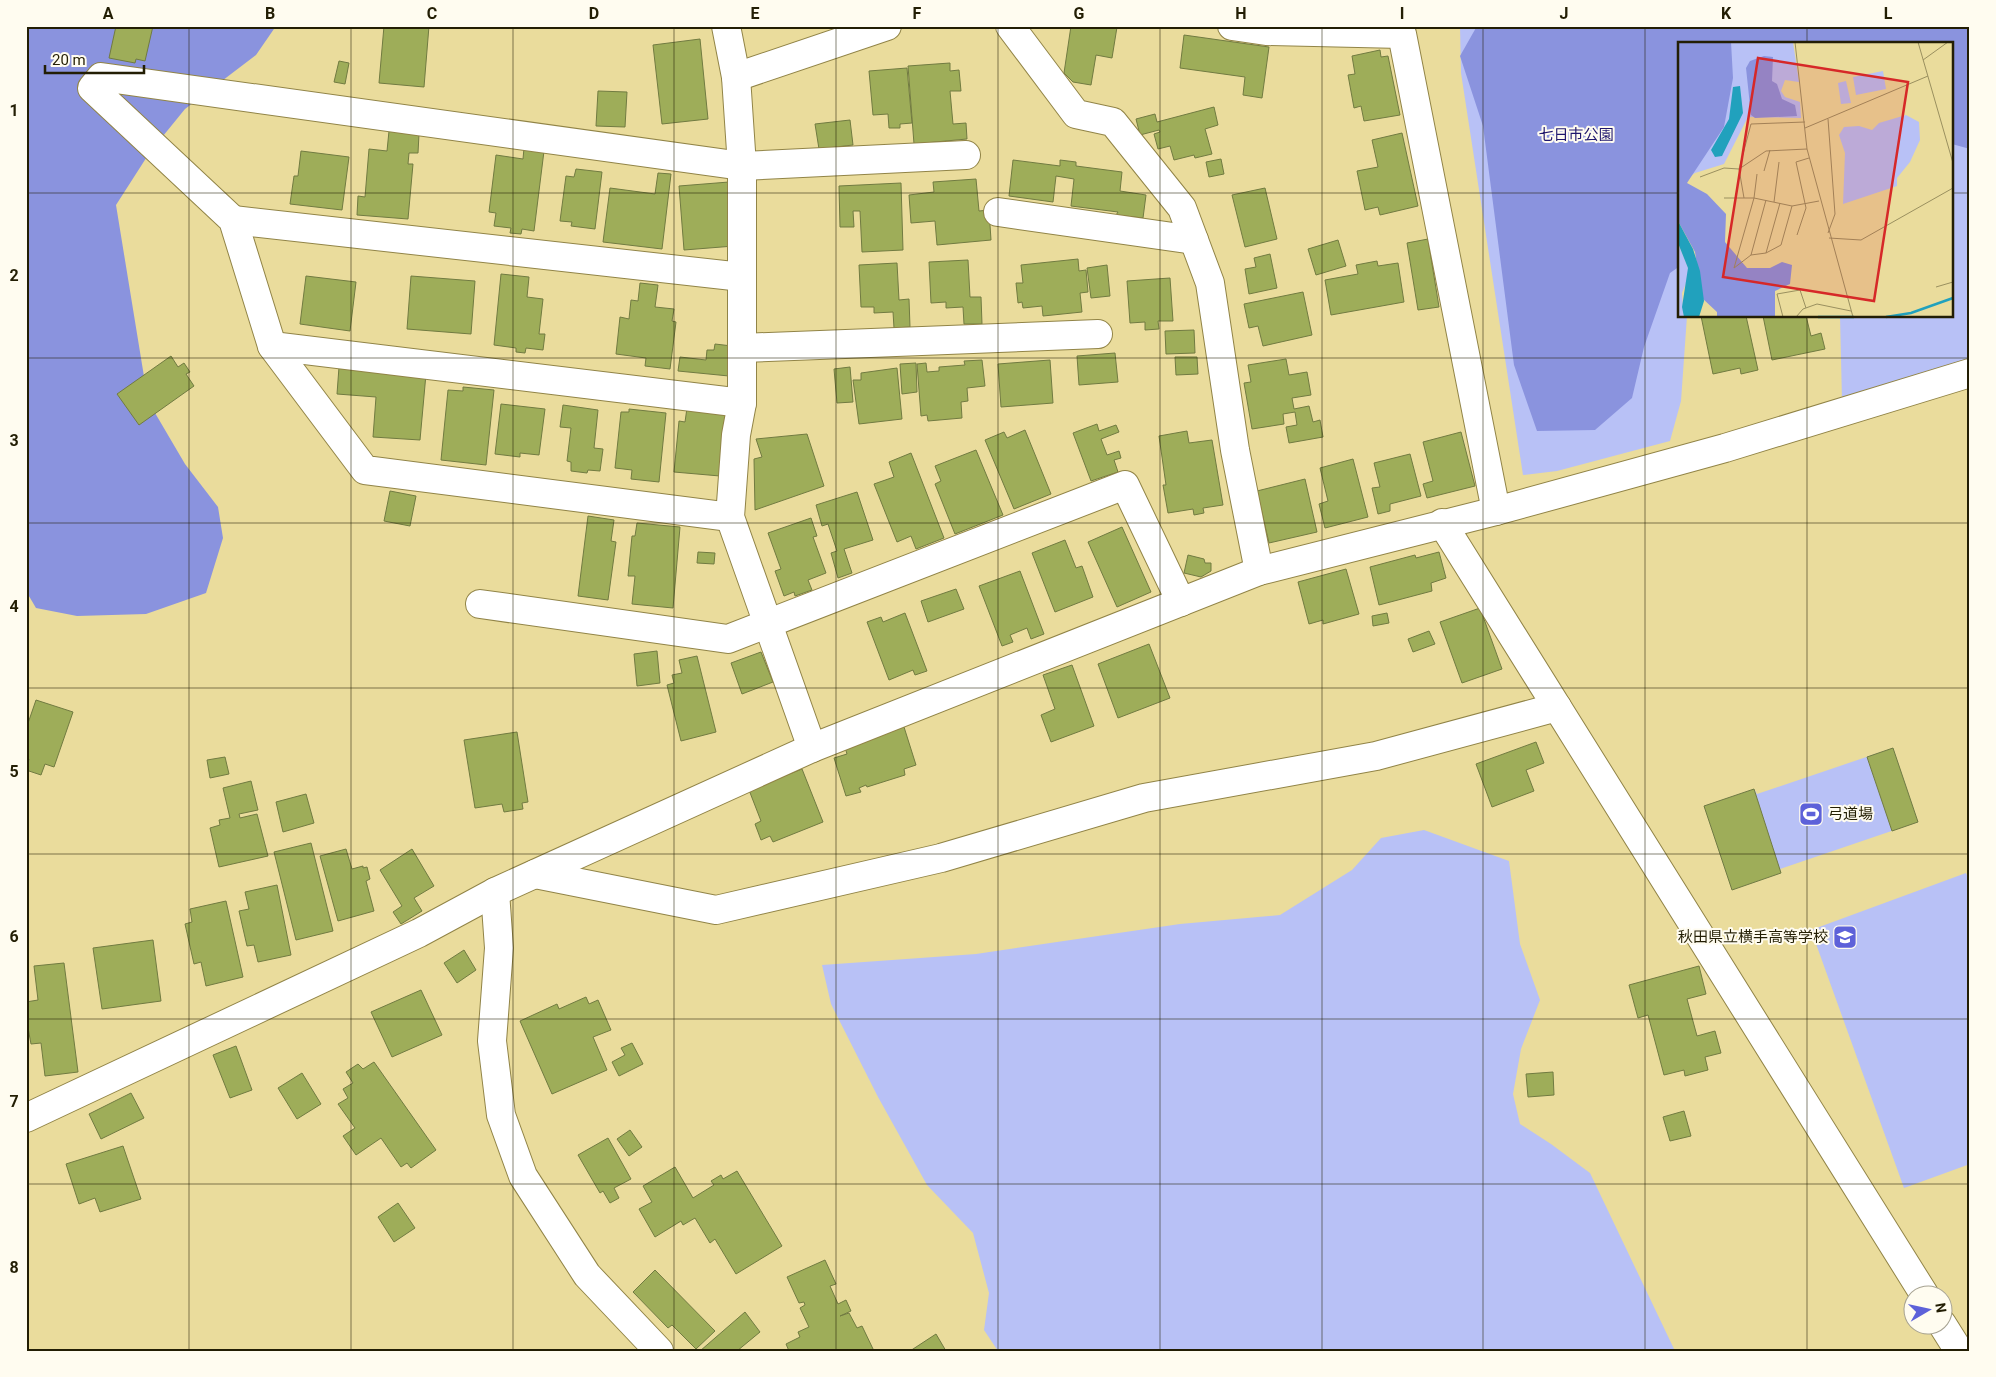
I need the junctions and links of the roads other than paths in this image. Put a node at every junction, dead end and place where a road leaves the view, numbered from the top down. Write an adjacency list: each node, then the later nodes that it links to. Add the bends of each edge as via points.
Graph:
1 (726, 26): 5 (street)
2 (887, 26): 5 (street)
3 (1010, 26): 10 (street, via 1076,114 1113,122 1182,208)
4 (1232, 26): 17 (street, via 1266,31 1402,34)
5 (736, 76): 7 (street)
6 (966, 155): 7 (street)
7 (742, 166): 9 (street, via 101,77 92,88); 11 (street)
8 (998, 212): 10 (street)
9 (233, 220): 11 (street); 13 (street)
10 (1194, 240): 20 (street, via 1210,283 1234,450)
11 (742, 277): 14 (street)
12 (1098, 334): 14 (street)
13 (272, 346): 16 (street); 18 (street, via 365,470)
14 (742, 348): 16 (street)
15 (1970, 373): 17 (street, via 1725,448)
16 (742, 403): 18 (street, via 736,436)
17 (1496, 511): 19 (street)
18 (730, 517): 23 (street)
19 (1442, 523): 20 (street); 24 (street)
20 (1259, 571): 21 (street)
21 (1181, 602): 23 (street, via 1125,485); 25 (street)
22 (480, 604): 23 (street, via 728,639)
23 (768, 624): 25 (street)
24 (1557, 708): 26 (street, via 1376,756 1144,798 941,858 716,910); 29 (street)
25 (812, 748): 26 (street)
26 (535, 874): 27 (street)
27 (495, 892): 28 (street, via 419,933); 31 (street, via 500,948 492,1041 501,1115 523,1176 587,1275)
28 (26, 1118)
29 (1918, 1284)
30 (1948, 1334): 32 (street)
31 (659, 1351)
32 (1959, 1351)

